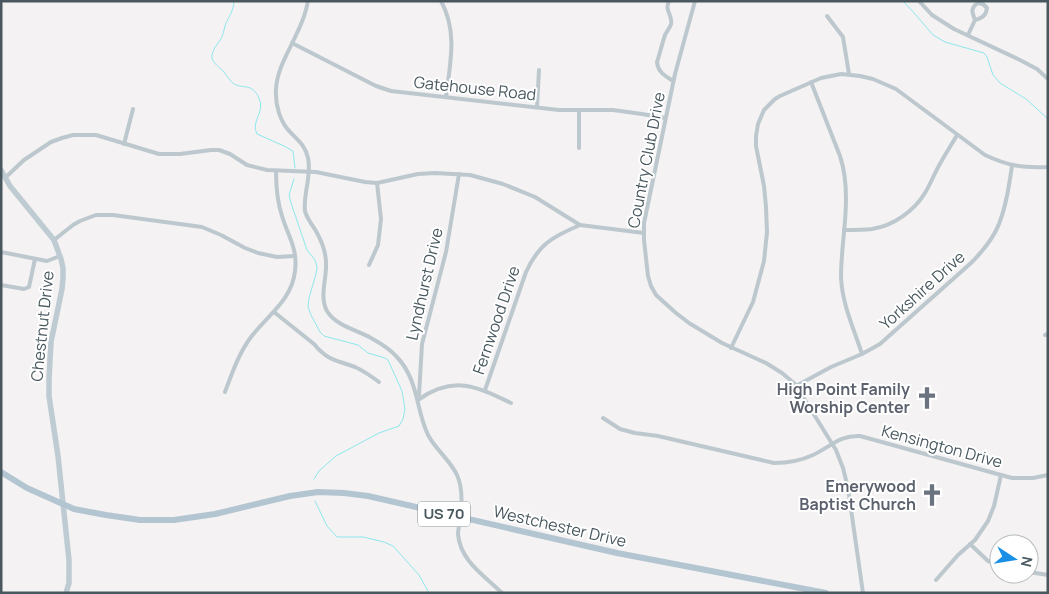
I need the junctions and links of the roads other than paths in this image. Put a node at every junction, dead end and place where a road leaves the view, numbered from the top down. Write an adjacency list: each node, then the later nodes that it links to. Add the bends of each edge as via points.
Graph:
1 (308, 1): 9 (street)
2 (441, 1): 15 (street, via 452,32)
3 (670, 1): 13 (street, via 667,9 671,25 657,67)
4 (695, 1): 13 (street, Country Club Drive)
5 (919, 1): 8 (street, via 932,15)
6 (827, 16): 11 (street, via 843,37)
7 (975, 20): 7 (street, via 986,14 987,8 983,4 973,6); 8 (street)
8 (968, 35): 12 (street, via 1036,69)
9 (292, 44): 15 (street, Gatehouse Road, via 376,86 391,91); 27 (street, via 278,75 276,103 286,126 306,150)
10 (539, 70): 16 (street)
11 (849, 74): 14 (street); 20 (street, via 873,79 896,90)
12 (1048, 79)
13 (674, 81): 19 (street, Country Club Drive)
14 (811, 82): 32 (street, via 844,167); 42 (street, via 775,99 764,110 758,124 756,146 766,207 765,256 753,302)
15 (446, 97): 16 (street, Gatehouse Road)
16 (537, 107): 18 (street, Gatehouse Road)
17 (133, 109): 21 (street)
18 (579, 110): 19 (street, Gatehouse Road, via 613,110); 22 (street)
19 (665, 118): 33 (street, Country Club Drive)
20 (957, 135): 23 (street, via 985,155); 32 (street, via 925,193 909,212 879,227)
21 (124, 144): 26 (street, via 164,154 219,150 247,165); 29 (street, via 96,135 62,138 24,160)
22 (578, 148)
23 (1012, 166): 24 (street); 43 (street, Yorkshire Drive, via 999,225 983,250 880,344)
24 (1048, 167)
25 (1, 170): 29 (street, Chestnut Drive)
26 (276, 171): 27 (street); 37 (street, via 278,204)
27 (309, 172): 30 (street); 48 (street, via 305,210 325,254 323,296 327,310 338,323 372,338 391,351 414,385)
28 (459, 174): 30 (street, via 418,174); 31 (street, via 518,189); 48 (street, Lyndhurst Drive, via 446,252 422,344)
29 (6, 177): 34 (street, Chestnut Drive)
30 (377, 183): 39 (street, via 381,219 378,245)
31 (580, 225): 33 (street); 46 (street, Fernwood Drive, via 547,242 531,260)
32 (844, 230): 43 (street, via 841,268 844,302)
33 (644, 233): 42 (street, Country Club Drive, via 648,276 656,294 689,323)
34 (54, 240): 36 (street, Chestnut Drive); 37 (street, via 80,221 96,215 113,215 202,228 258,253)
35 (1, 252): 38 (street)
36 (60, 256): 38 (street, via 47,261); 55 (street, Chestnut Drive, via 64,278 51,342 49,396)
37 (295, 256): 41 (street, via 292,285)
38 (35, 259): 40 (street, via 28,287)
39 (369, 265)
40 (1, 285)
41 (274, 312): 44 (street, via 329,358 368,373); 47 (street, via 251,337 235,364)
42 (731, 348): 45 (street, Country Club Drive, via 766,363)
43 (862, 354): 45 (street, Yorkshire Drive)
44 (379, 382)
45 (796, 386): 51 (street, Country Club Drive)
46 (485, 390): 48 (street, via 450,386); 49 (street)
47 (225, 392)
48 (418, 400): 56 (street, via 429,435 455,471 461,486)
49 (511, 403)
50 (603, 418): 51 (street, Kensington Drive, via 620,429 635,433 774,463 802,459)
51 (832, 444): 53 (street, Kensington Drive, via 846,437 860,436); 63 (street, Country Club Drive, via 848,488)
52 (1, 472): 55 (main road, Westchester Drive / US 70)
53 (1001, 475): 54 (street, Kensington Drive, via 1022,479); 57 (street, via 988,521)
54 (1048, 475)
55 (62, 503): 56 (main road, Westchester Drive / US 70, via 74,509 106,515 174,520 318,492 388,500); 60 (street, Chestnut Drive, via 69,560)
56 (460, 518): 61 (street, via 458,533 466,557); 62 (main road, Westchester Drive / US 70, via 616,553)
57 (970, 544): 58 (street); 59 (street)
58 (989, 561)
59 (936, 580)
60 (66, 593)
61 (502, 593)
62 (826, 593)
63 (863, 593)

